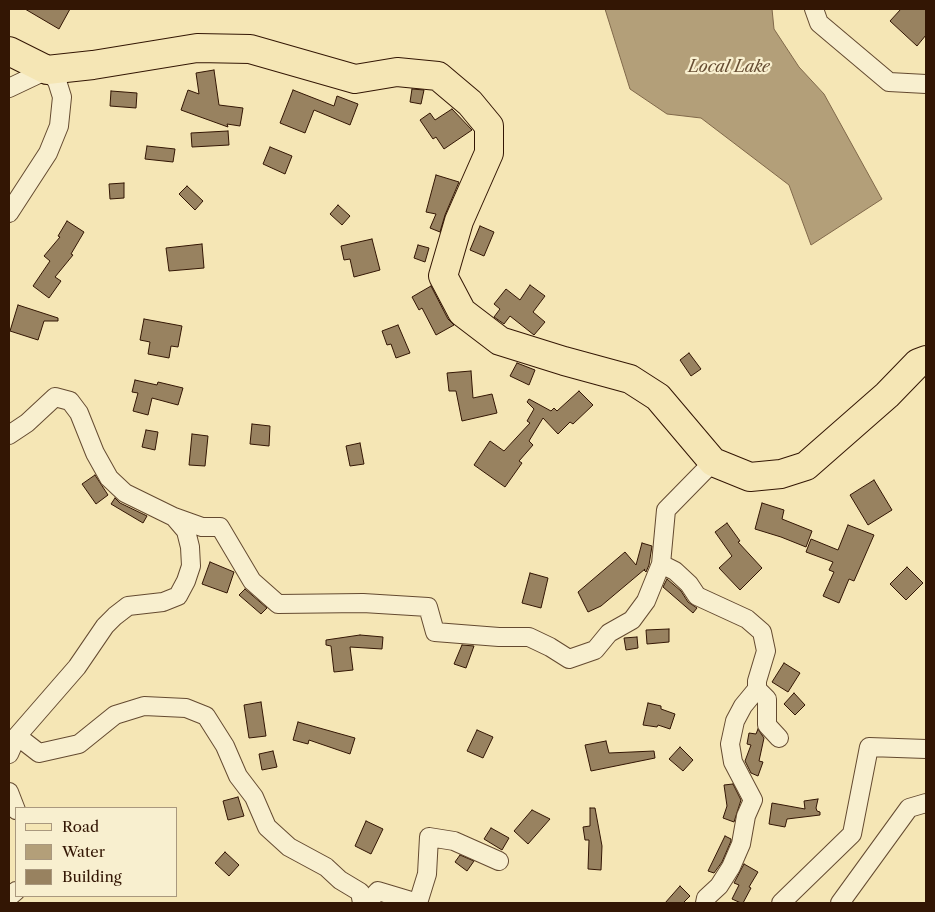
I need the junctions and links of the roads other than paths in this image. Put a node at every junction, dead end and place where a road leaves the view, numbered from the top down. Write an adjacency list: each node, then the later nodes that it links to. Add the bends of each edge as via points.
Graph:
1 (814, 9): 4 (street, via 819,23 889,82)
2 (9, 51): 3 (main road)
3 (47, 70): 5 (street); 6 (street, via 57,81 62,97 59,126 48,153); 9 (main road, via 197,48 250,49 355,80 397,72 438,76 470,103 489,126 489,154 459,221 443,276 462,312 500,341 630,379 658,397)
4 (926, 84)
5 (9, 88)
6 (9, 213)
7 (926, 360): 9 (main road, via 918,363 888,395 806,466 781,474 750,477)
8 (9, 435): 10 (street, via 55,397 70,401 79,413 109,478 125,493)
9 (713, 462): 11 (street, via 666,510)
10 (174, 517): 11 (street, via 202,527 220,527 252,581 278,604 363,603 428,608 435,632 529,637 569,659 595,650 609,633 632,620 646,601); 13 (street, via 186,531 191,566 178,596 163,602 128,606 115,616)
11 (662, 564): 12 (street, via 675,571 697,596 746,619 762,632 766,651)
12 (757, 689): 14 (street, via 767,699 767,725); 24 (street, via 735,721 730,744 733,762 753,800 731,867)
13 (17, 736): 16 (street); 21 (street, via 38,753 79,744 115,715 144,706 186,708 206,716 225,746 238,776 254,797 267,827 289,847 326,867 360,892)
14 (779, 738)
15 (926, 749): 25 (street, via 869,747 852,834)
16 (9, 754)
17 (9, 792): 19 (street)
18 (926, 803): 26 (street, via 909,808)
19 (15, 807)
20 (499, 861): 23 (street, via 454,841 429,838 427,874)
21 (362, 903)
22 (367, 903): 23 (street, via 378,891)
23 (418, 903)
24 (705, 903)
25 (781, 903)
26 (840, 903)

